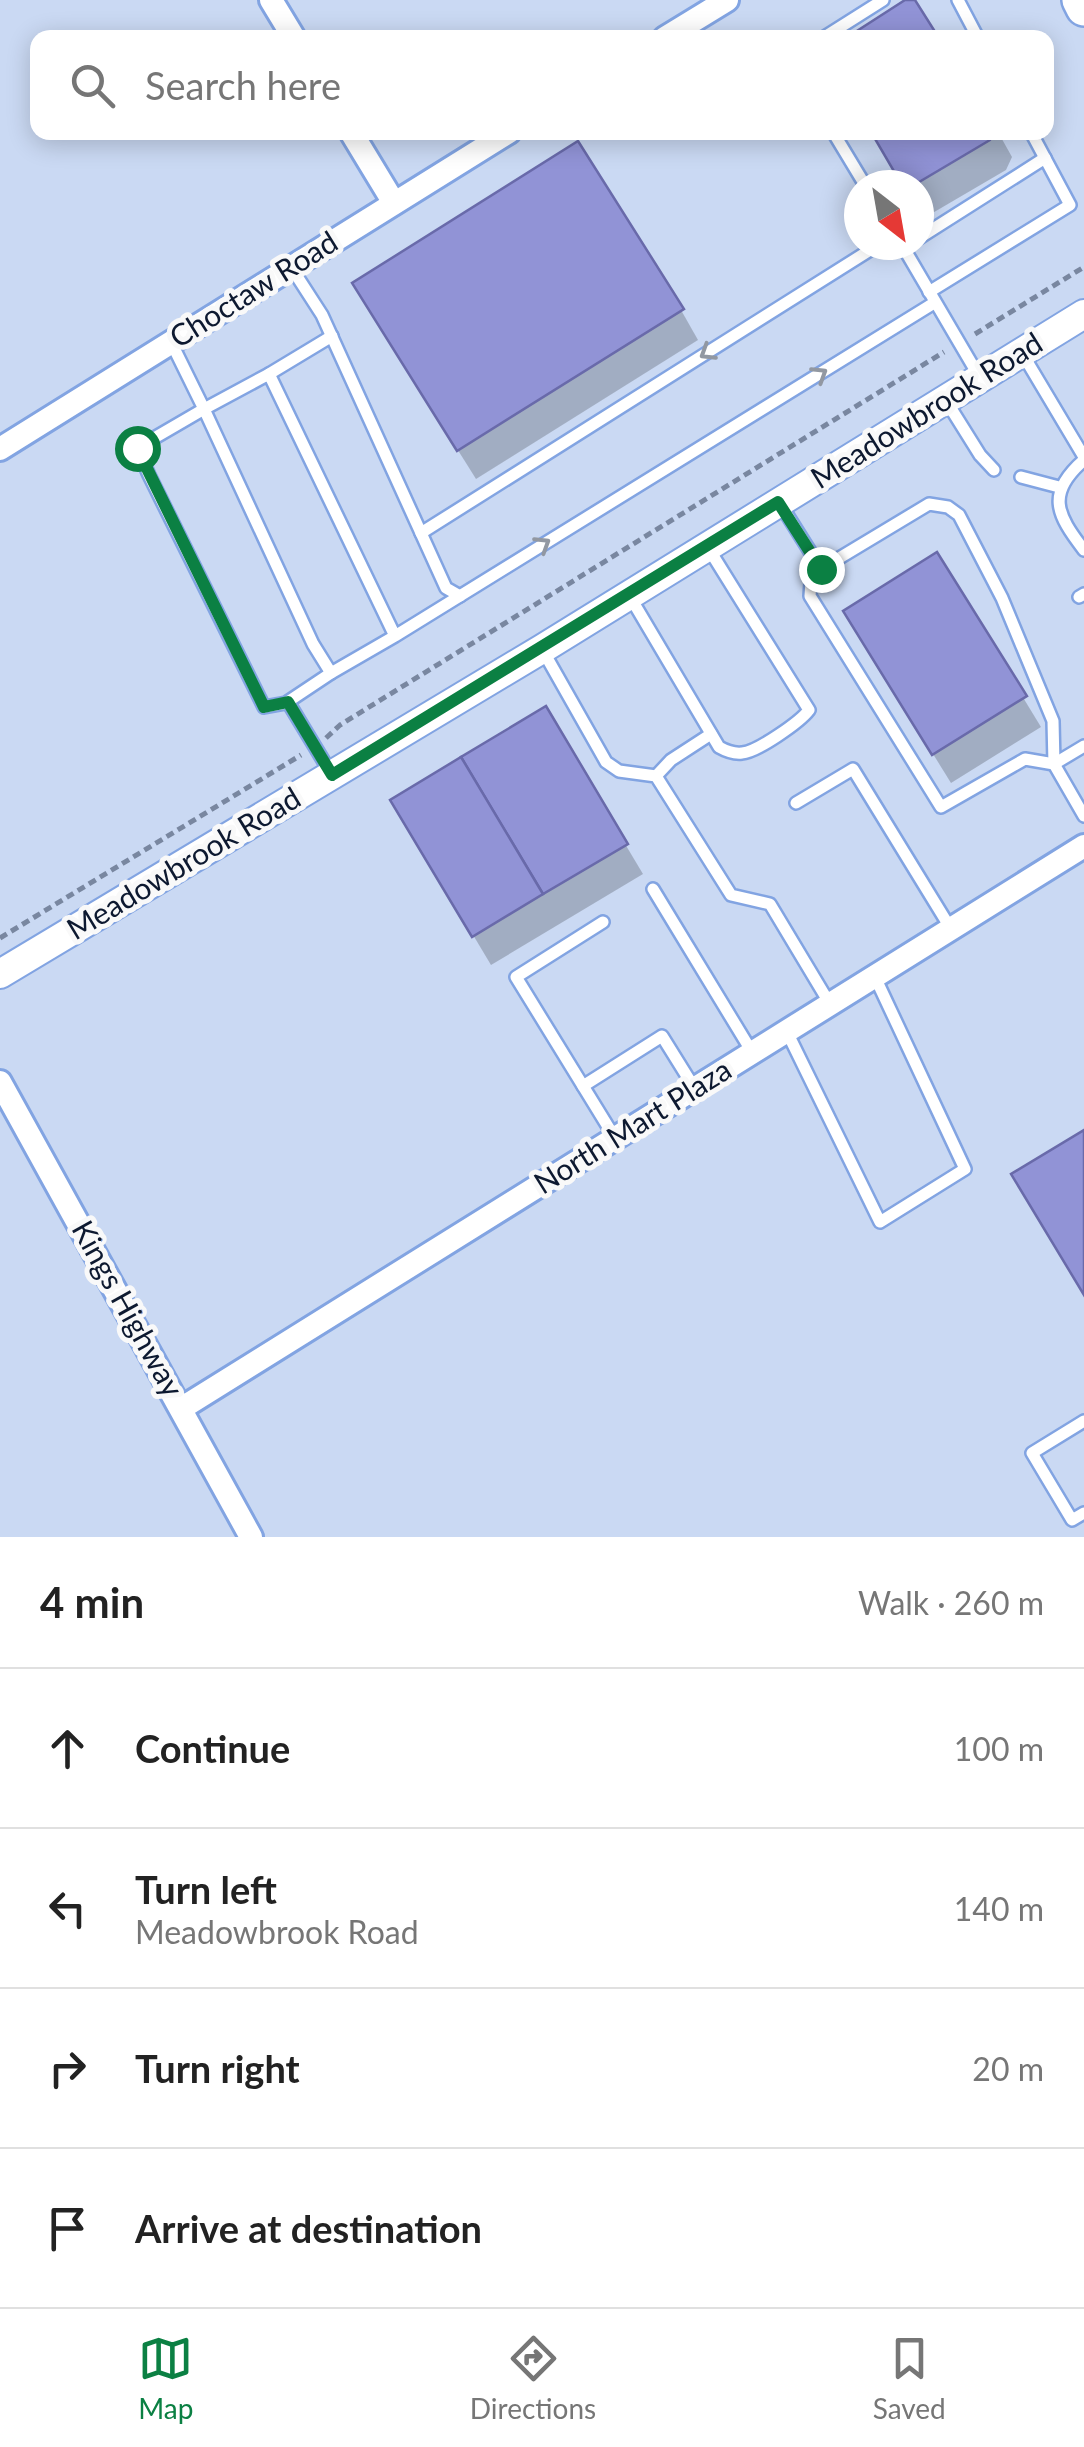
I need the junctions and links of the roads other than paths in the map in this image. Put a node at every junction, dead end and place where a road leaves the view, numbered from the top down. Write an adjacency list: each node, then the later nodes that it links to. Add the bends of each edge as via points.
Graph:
1 (271, 0): 7 (street)
2 (727, 0): 8 (street)
3 (884, 0): 9 (lane)
4 (958, 0): 10 (lane)
5 (1080, 0): 6 (main road)
6 (1084, 8)
7 (289, 30)
8 (678, 30)
9 (836, 30)
10 (974, 30)
11 (356, 140): 17 (street)
12 (497, 140): 17 (street, Choctaw Road)
13 (837, 140): 16 (lane)
14 (1035, 140): 15 (lane)
15 (1045, 158): 18 (lane); 22 (lane, via 1070,205)
16 (856, 170)
17 (394, 203): 21 (street, Choctaw Road)
18 (934, 228)
19 (854, 260): 37 (lane, one-way to 37)
20 (912, 260): 22 (lane)
21 (292, 267): 24 (lane); 25 (street, Choctaw Road)
22 (932, 298): 28 (lane); 42 (lane, one-way to 22)
23 (1084, 314): 26 (street, Meadowbrook Road)
24 (332, 336): 27 (lane); 37 (lane)
25 (171, 342): 30 (lane); 31 (street, Choctaw Road)
26 (1022, 352): 28 (street, Meadowbrook Road); 32 (lane)
27 (268, 374): 30 (lane); 43 (lane)
28 (980, 378): 29 (street, Meadowbrook Road)
29 (945, 399): 33 (lane); 36 (street, Meadowbrook Road)
30 (204, 409): 45 (lane); 46 (lane, via 137,448 264,707)
31 (0, 448)
32 (1084, 458): 35 (lane)
33 (994, 470)
34 (1022, 477): 35 (lane)
35 (1060, 488): 39 (lane, via 1059,510)
36 (778, 502): 38 (street, Meadowbrook Road); 40 (lane)
37 (422, 533): 42 (lane, via 446,588)
38 (707, 546): 41 (street, Meadowbrook Road); 47 (lane, via 810,710 746,754 718,747)
39 (1084, 550)
40 (821, 569): 49 (lane, via 810,596 941,807 1025,759); 49 (lane, via 929,504 959,516 1053,721)
41 (629, 595): 44 (street, Meadowbrook Road); 47 (lane)
42 (460, 596): 43 (lane)
43 (396, 636): 45 (lane)
44 (542, 649): 50 (street, Meadowbrook Road); 51 (lane, via 606,762 619,771)
45 (331, 673): 46 (lane)
46 (288, 702): 50 (lane)
47 (710, 734): 51 (lane)
48 (1084, 746): 49 (lane)
49 (1054, 764): 53 (lane)
50 (332, 775): 58 (street, Meadowbrook Road)
51 (656, 776): 60 (lane, via 731,895 770,904)
52 (796, 803): 57 (lane, via 852,769)
53 (1084, 816)
54 (1084, 846): 57 (street, North Mart Plaza)
55 (654, 889): 62 (lane)
56 (603, 922): 64 (lane, via 516,977)
57 (951, 929): 59 (street, North Mart Plaza)
58 (0, 974)
59 (875, 977): 60 (street, North Mart Plaza); 61 (lane, via 966,1169 880,1222)
60 (830, 1004): 61 (street, North Mart Plaza)
61 (787, 1032): 62 (street, North Mart Plaza)
62 (752, 1053): 65 (street, North Mart Plaza)
63 (0, 1082): 67 (street, Kings Highway)
64 (583, 1086): 65 (lane, via 662,1036); 66 (lane)
65 (695, 1089): 66 (street, North Mart Plaza)
66 (615, 1138): 67 (street, North Mart Plaza)
67 (182, 1408): 70 (street, Kings Highway)
68 (1084, 1422): 69 (lane, via 1032,1453 1072,1520)
69 (1084, 1513)
70 (251, 1537)

